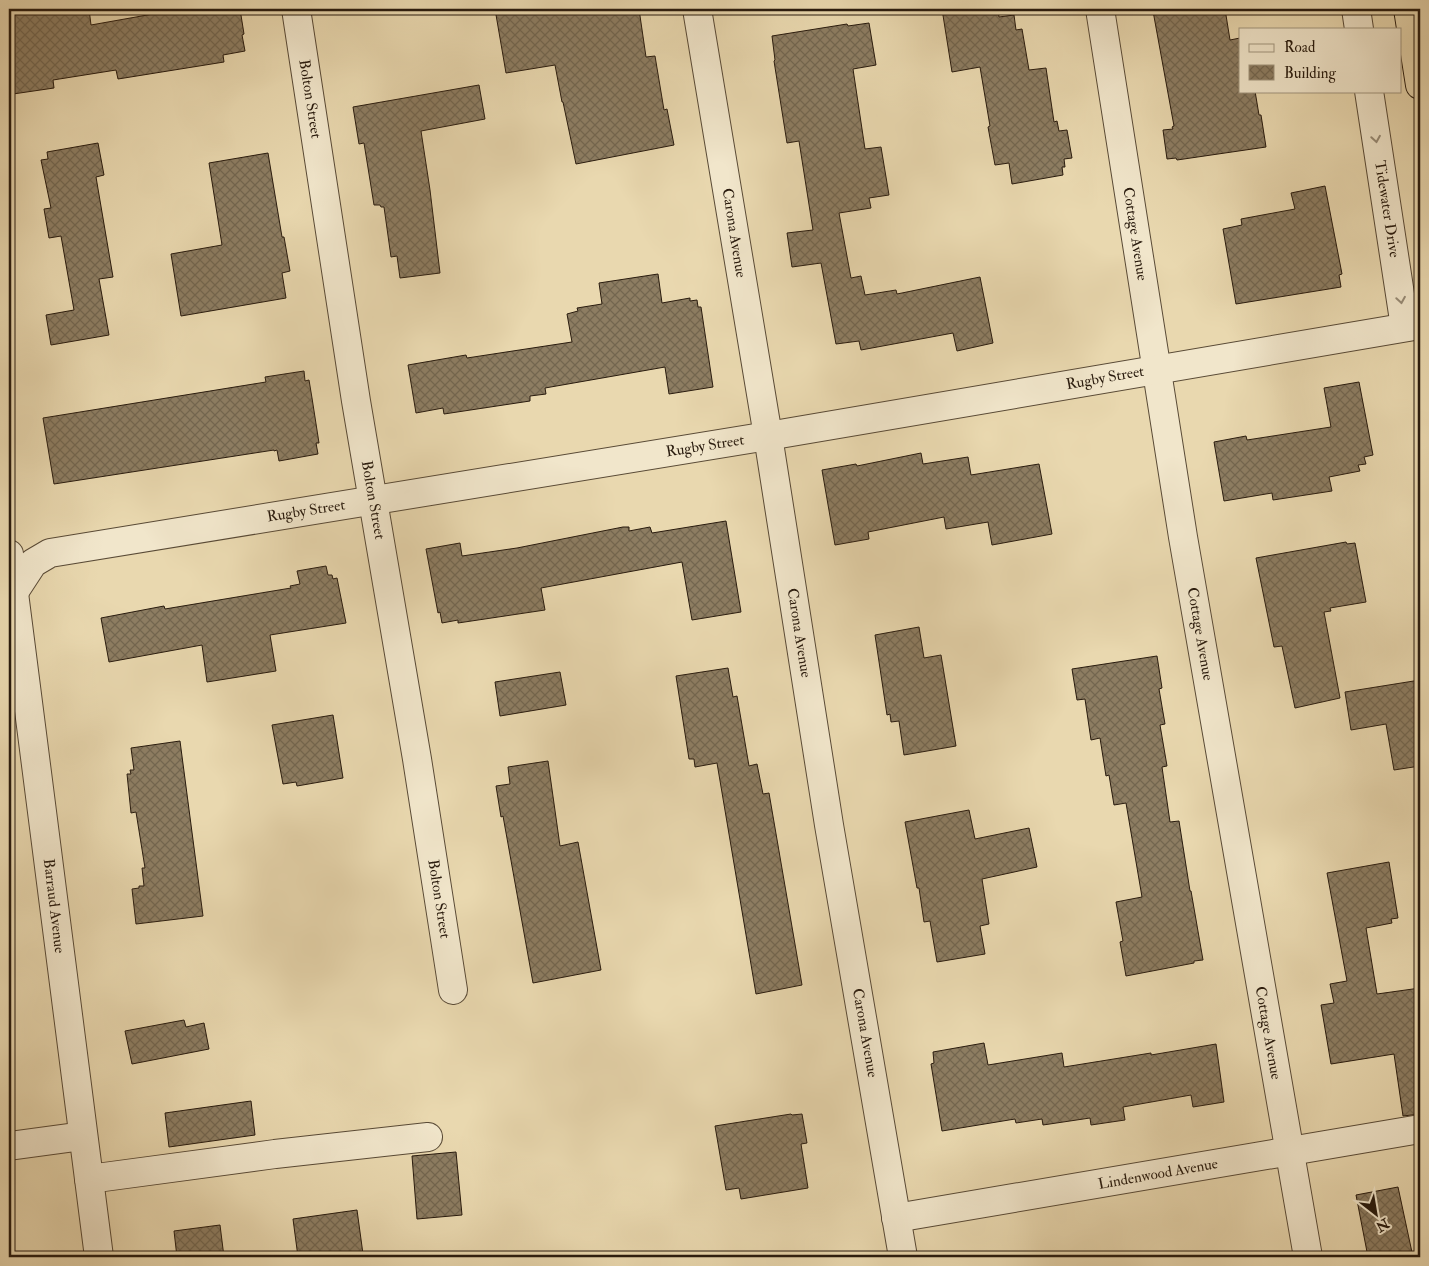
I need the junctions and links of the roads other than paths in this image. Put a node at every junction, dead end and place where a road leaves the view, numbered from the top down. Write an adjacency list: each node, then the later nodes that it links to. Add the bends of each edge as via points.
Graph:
1 (296, 9): 12 (street, Bolton Street)
2 (696, 9): 11 (street, Carona Avenue)
3 (1100, 9): 10 (street, Cottage Avenue)
4 (1356, 9): 6 (street)
5 (1408, 9): 7 (highway)
6 (1359, 28)
7 (1420, 84)
8 (1369, 92): 9 (street, Tidewater Drive, one-way to 9)
9 (1412, 326): 10 (street, Rugby Street)
10 (1157, 369): 11 (street, Rugby Street); 20 (street, Cottage Avenue)
11 (768, 436): 12 (street, Rugby Street); 22 (street, Carona Avenue, via 829,826)
12 (373, 500): 14 (street, Rugby Street, via 50,553 33,563); 15 (street, Bolton Street)
13 (9, 554): 14 (street, Barraud Avenue)
14 (11, 594): 17 (street, Barraud Avenue)
15 (453, 990)
16 (1420, 1129): 20 (street, Lindenwood Avenue)
17 (83, 1136): 19 (street); 21 (street, Barraud Avenue)
18 (428, 1137): 21 (street)
19 (9, 1146)
20 (1289, 1152): 22 (street, Lindenwood Avenue); 25 (street, Cottage Avenue)
21 (89, 1179): 23 (street, Barraud Avenue)
22 (896, 1218): 24 (street, Carona Avenue)
23 (99, 1257)
24 (903, 1257)
25 (1308, 1257)

